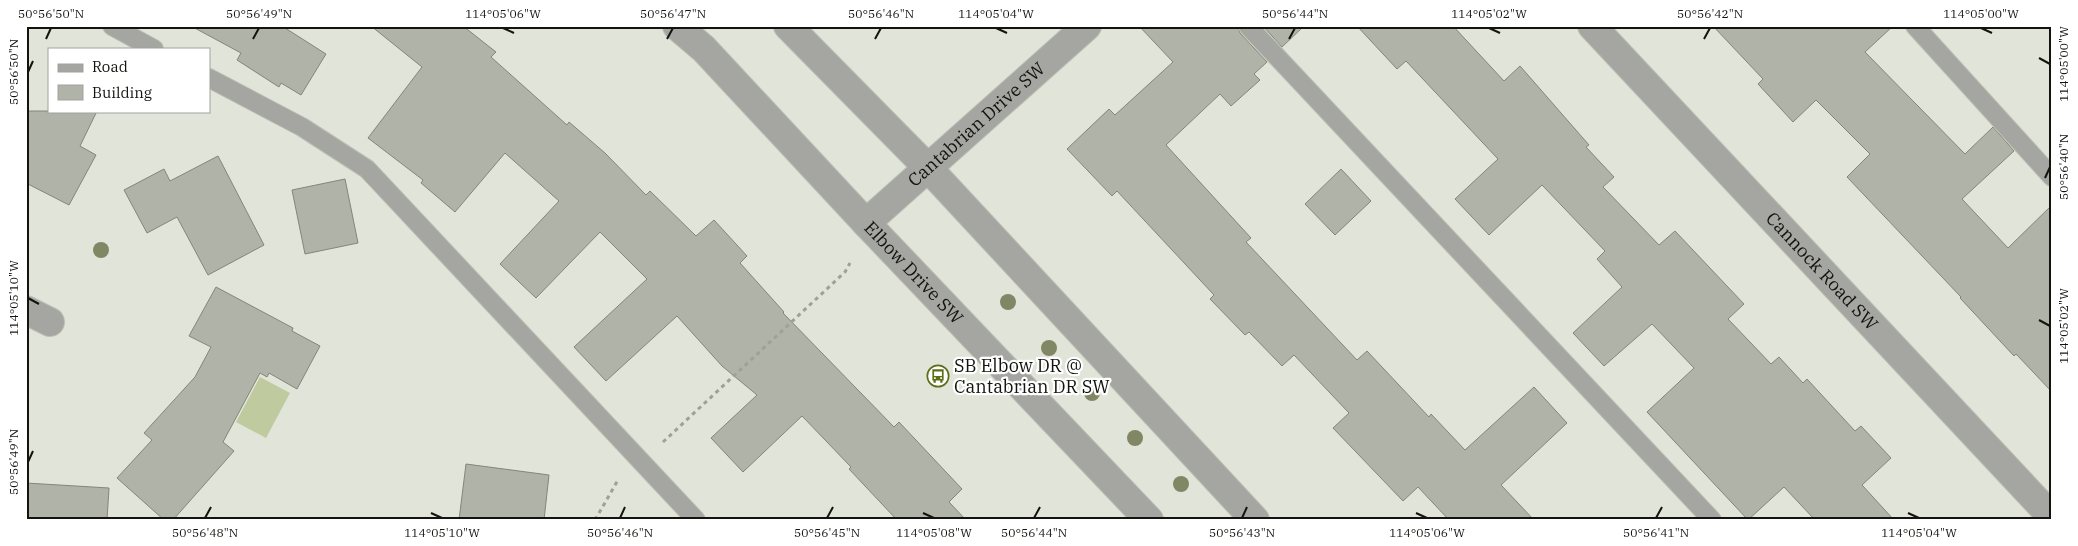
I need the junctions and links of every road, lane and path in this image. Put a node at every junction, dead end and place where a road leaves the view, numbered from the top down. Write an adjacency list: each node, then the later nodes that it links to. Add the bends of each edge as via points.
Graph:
1 (112, 26): 8 (lane)
2 (677, 26): 12 (street, Elbow Drive SW, via 724,69)
3 (788, 26): 10 (street)
4 (1087, 26): 10 (street, Cantabrian Drive SW)
5 (1248, 26): 20 (lane)
6 (1592, 26): 15 (street, Cannock Road SW)
7 (1915, 26): 11 (lane)
8 (152, 48)
9 (210, 79): 14 (lane, via 302,128 367,169)
10 (929, 169): 12 (street, Cantabrian Drive SW); 19 (street)
11 (2052, 177)
12 (866, 223): 18 (street, Elbow Drive SW)
13 (850, 263): 14 (path, via 846,272)
14 (642, 462): 16 (path, via 625,468); 17 (lane)
15 (2052, 516)
16 (595, 520)
17 (696, 520)
18 (1149, 520)
19 (1256, 520)
20 (1712, 520)

